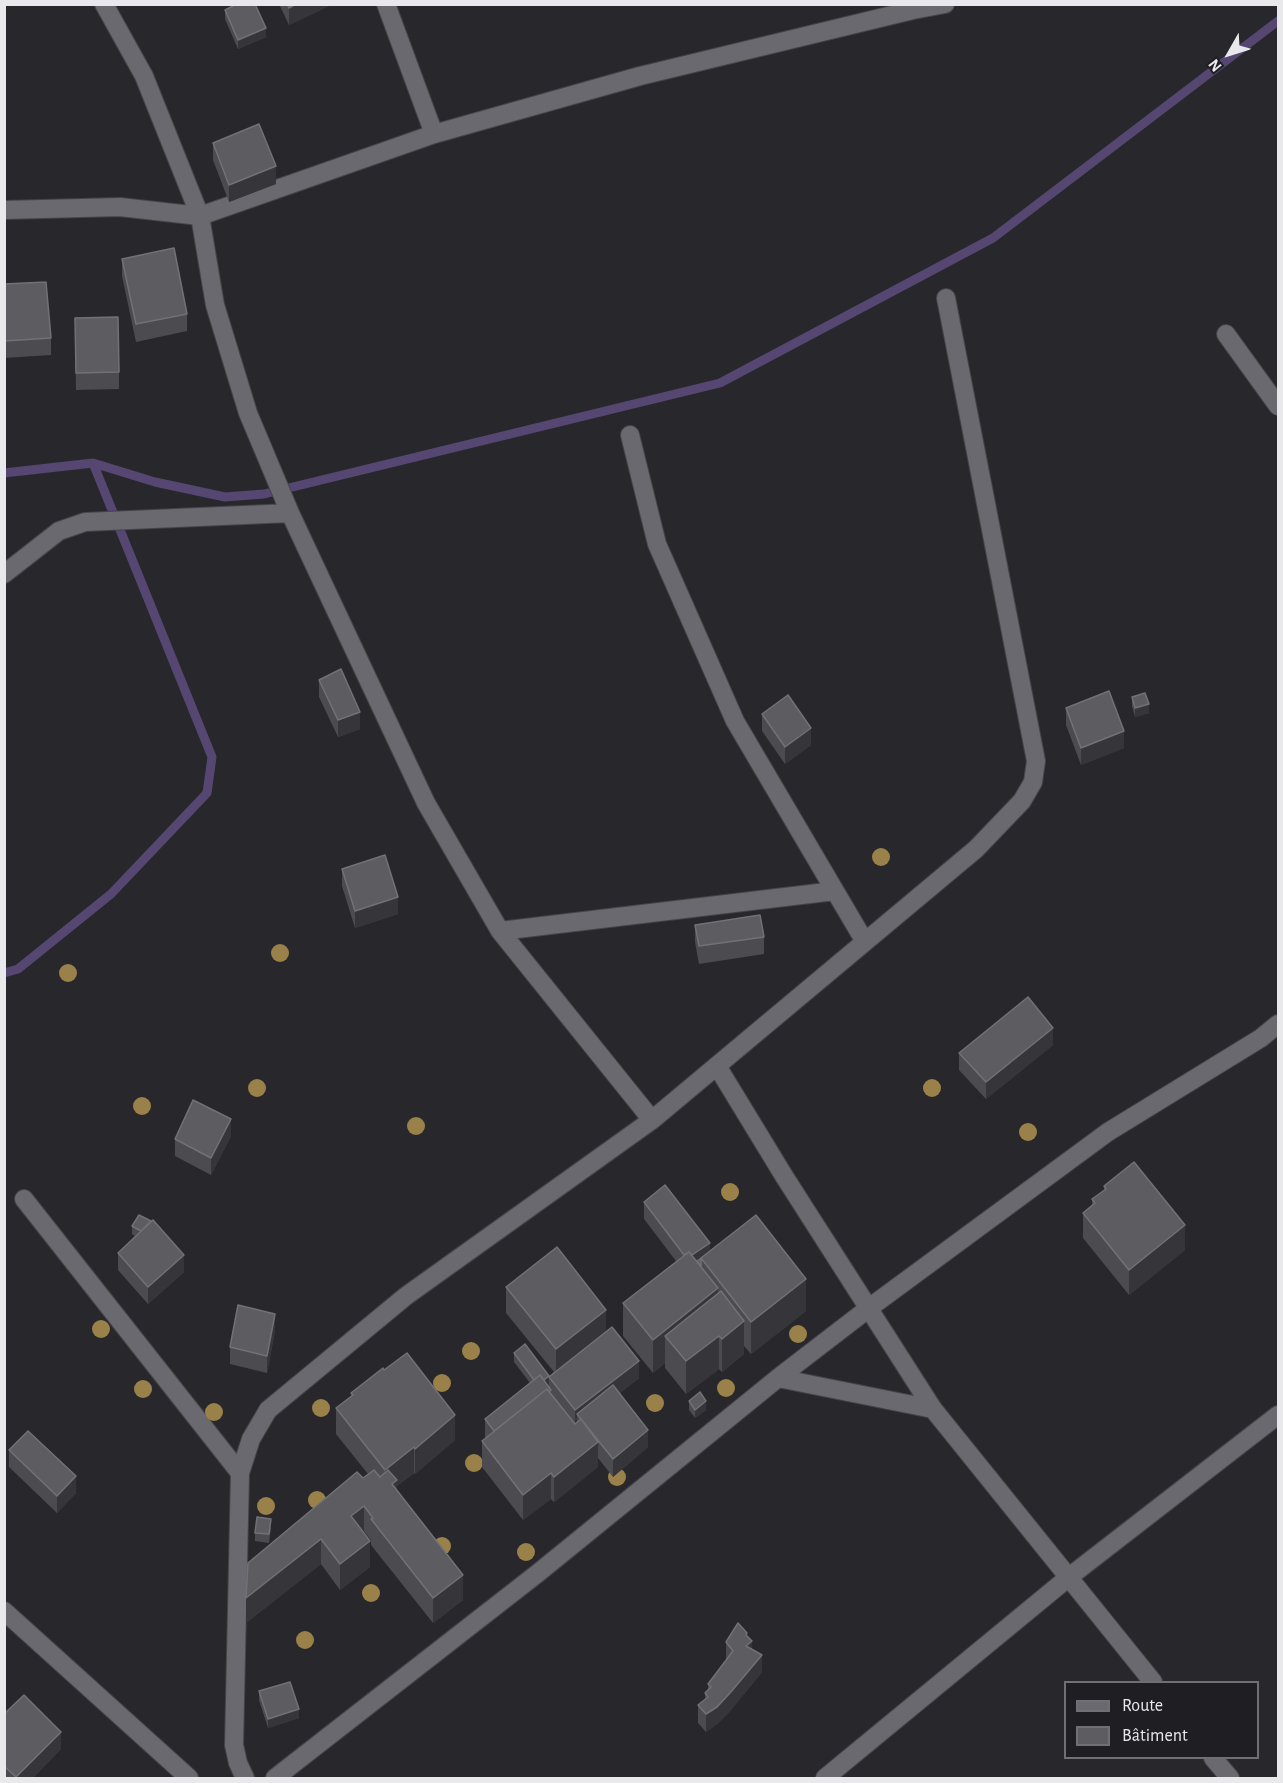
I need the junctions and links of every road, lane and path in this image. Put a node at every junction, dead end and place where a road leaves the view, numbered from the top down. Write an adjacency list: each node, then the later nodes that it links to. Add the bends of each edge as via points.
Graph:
1 (104, 4): 6 (street, via 144,76)
2 (386, 4): 4 (street)
3 (945, 4): 4 (street, via 640,76)
4 (434, 134): 6 (street)
5 (4, 210): 6 (street, via 120,207)
6 (200, 216): 11 (street, via 215,305 248,413)
7 (946, 298): 15 (street, via 1036,761 1033,782 1022,801 976,849)
8 (1226, 334): 9 (street)
9 (1278, 406)
10 (630, 435): 13 (street, via 657,544 735,721)
11 (290, 513): 12 (street, via 85,522 59,531); 14 (street, via 426,803)
12 (4, 574)
13 (835, 891): 14 (street); 15 (street)
14 (500, 931): 18 (street)
15 (865, 942): 17 (street)
16 (1278, 1024): 20 (street, via 1108,1132)
17 (717, 1066): 18 (street); 20 (street)
18 (652, 1120): 24 (street, via 406,1296 268,1410 251,1438)
19 (24, 1199): 24 (street)
20 (869, 1308): 21 (street); 22 (street)
21 (778, 1378): 22 (street); 31 (street)
22 (933, 1409): 25 (street)
23 (1278, 1415): 25 (street)
24 (240, 1473): 30 (street, via 234,1745)
25 (1070, 1577): 27 (street); 32 (street)
26 (4, 1611): 29 (street)
27 (1151, 1681)
28 (1214, 1759): 33 (street)
29 (189, 1779)
30 (245, 1779)
31 (275, 1779)
32 (825, 1779)
33 (1230, 1779)

